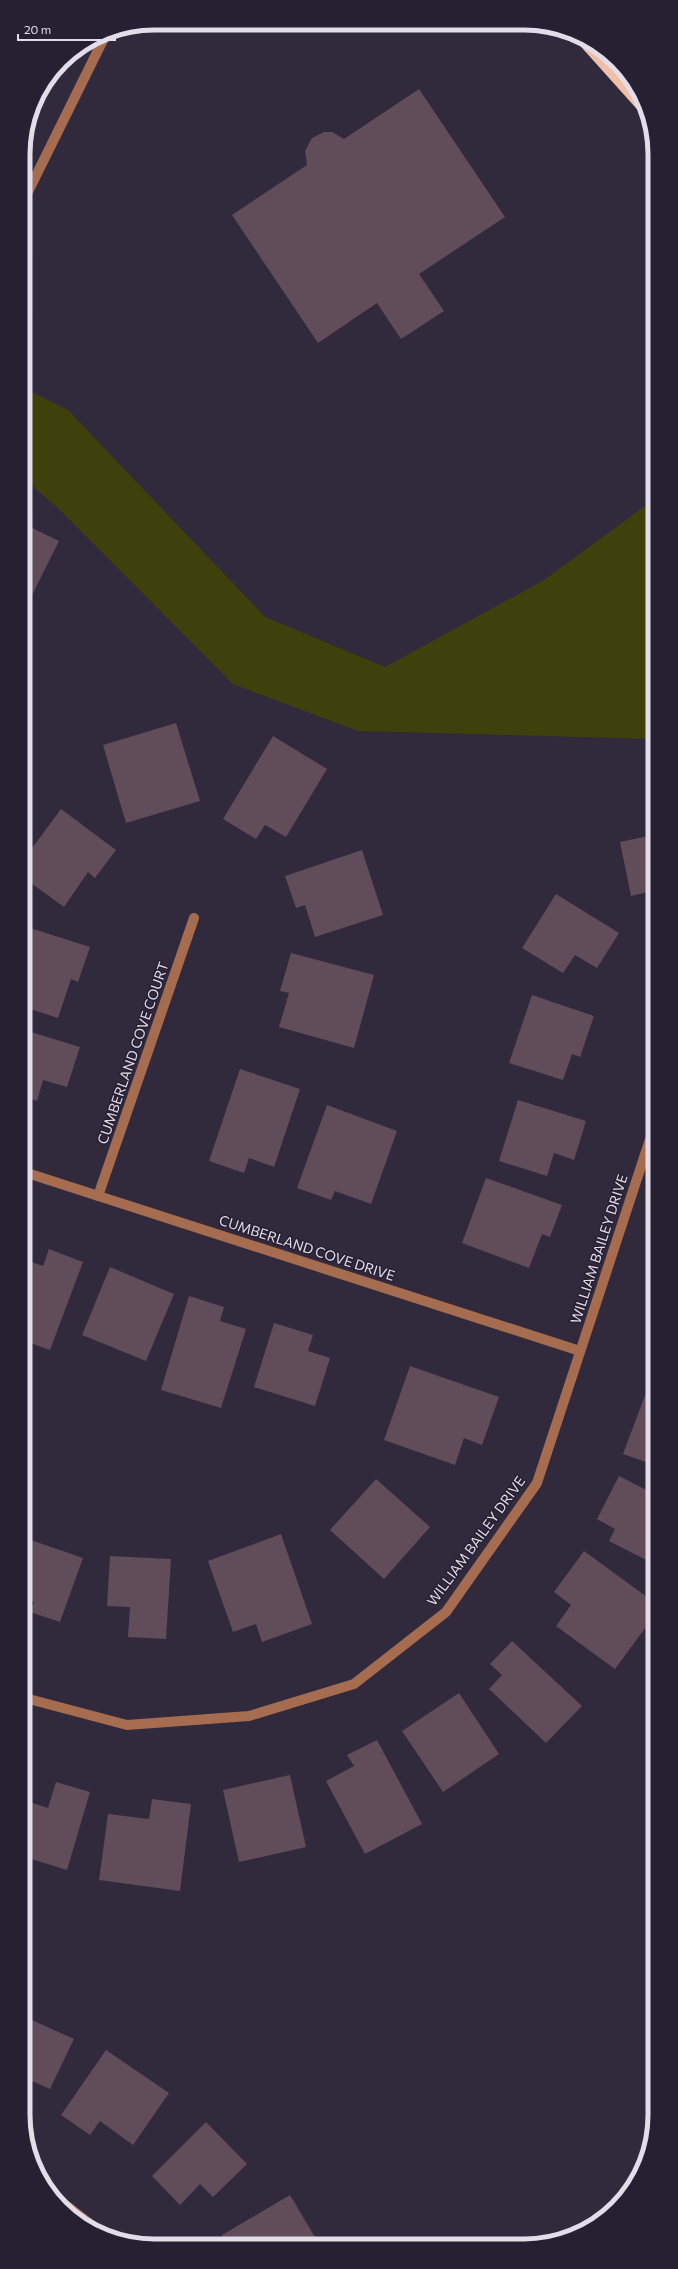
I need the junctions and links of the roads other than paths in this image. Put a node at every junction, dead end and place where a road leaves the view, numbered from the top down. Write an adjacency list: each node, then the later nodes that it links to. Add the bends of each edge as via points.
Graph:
1 (103, 41): 4 (street)
2 (590, 50): 3 (main road)
3 (635, 100)
4 (30, 188)
5 (194, 918): 8 (street, CUMBERLAND COVE COURT)
6 (648, 1145): 9 (street, WILLIAM BAILEY DRIVE)
7 (30, 1174): 8 (street, CUMBERLAND COVE DRIVE)
8 (98, 1196): 9 (street, CUMBERLAND COVE DRIVE)
9 (580, 1351): 10 (street, WILLIAM BAILEY DRIVE, via 537,1483 446,1612 354,1684 249,1716 127,1725)
10 (30, 1699)

